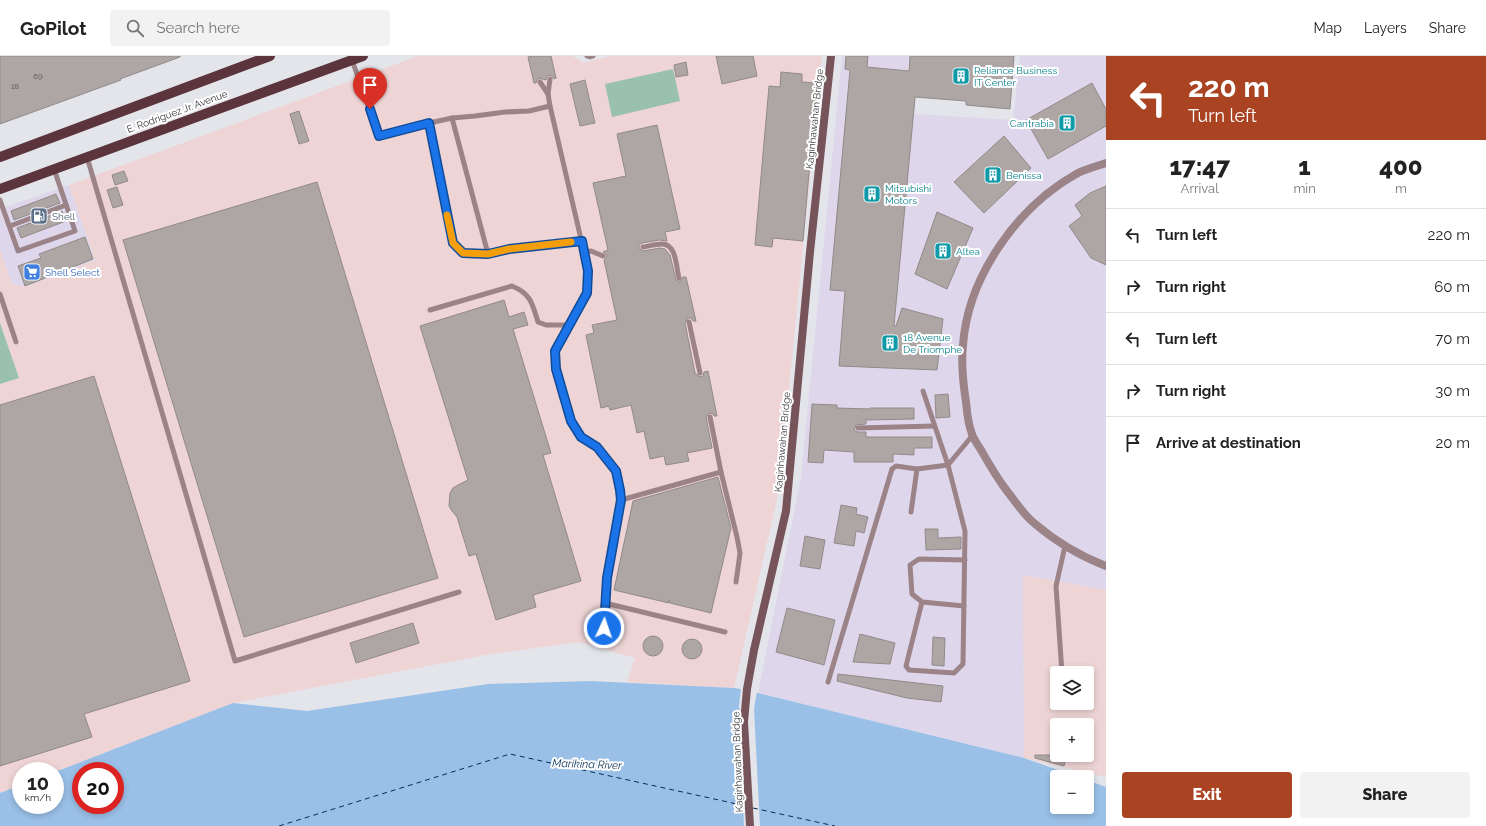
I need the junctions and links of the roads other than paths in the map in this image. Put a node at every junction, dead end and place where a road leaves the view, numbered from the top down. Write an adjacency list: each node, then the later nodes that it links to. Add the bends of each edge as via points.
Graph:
1 (270, 56): 13 (main road, E. Rodriguez Jr. Avenue)
2 (363, 56): 6 (main road, E. Rodriguez Jr. Avenue)
3 (587, 56): 4 (lane)
4 (593, 56)
5 (831, 56): 55 (main road, Kaginhawahan Bridge, via 786,511 747,688 744,722)
6 (352, 60): 12 (lane, via 379,136); 14 (main road, E. Rodriguez Jr. Avenue)
7 (550, 79): 9 (lane)
8 (540, 82): 9 (lane)
9 (548, 94): 10 (lane)
10 (550, 106): 11 (lane, via 529,111); 21 (lane)
11 (452, 118): 12 (lane); 24 (lane)
12 (429, 123): 24 (lane, via 453,243 463,253)
13 (0, 157)
14 (87, 157): 16 (main road, E. Rodriguez Jr. Avenue); 47 (lane, via 235,661)
15 (1106, 163): 37 (street, via 1079,172 1042,198 1005,237 986,268 971,303 963,344 962,381)
16 (54, 169): 17 (main road, E. Rodriguez Jr. Avenue); 19 (lane)
17 (0, 189)
18 (0, 200): 20 (lane)
19 (66, 205): 20 (lane); 20 (lane, via 75,231 18,251)
20 (10, 226)
21 (582, 241): 23 (lane); 24 (lane, via 509,249)
22 (642, 247): 26 (lane, via 662,244 673,249)
23 (584, 252): 25 (lane); 30 (lane, via 588,271 587,293)
24 (488, 254)
25 (603, 256)
26 (679, 278)
27 (0, 294): 31 (lane)
28 (430, 310): 30 (lane, via 512,286 523,290 531,300 538,322 546,325)
29 (689, 322): 32 (lane)
30 (569, 325): 41 (lane, via 555,351 556,369 571,421 581,437 597,447 616,471)
31 (16, 342)
32 (700, 372)
33 (922, 391): 35 (lane)
34 (710, 417): 40 (lane)
35 (934, 426): 36 (lane); 38 (lane)
36 (858, 428)
37 (972, 436): 38 (lane); 43 (street, via 1015,502 1033,522)
38 (948, 465): 39 (lane); 44 (lane, via 965,531)
39 (917, 469): 42 (lane); 54 (lane, via 896,466 892,469)
40 (721, 472): 41 (lane); 46 (lane, via 738,537 740,553)
41 (621, 500): 49 (lane)
42 (911, 512)
43 (1065, 546): 45 (street); 53 (lane, via 1056,586)
44 (966, 560): 48 (lane, via 919,559 910,565 912,594); 50 (lane)
45 (1106, 566)
46 (736, 582)
47 (459, 592)
48 (922, 602): 50 (lane); 50 (lane, via 906,666 909,670 954,673 963,664)
49 (605, 603): 51 (lane); 52 (lane)
50 (964, 606)
51 (604, 628)
52 (725, 632)
53 (1062, 666)
54 (828, 682)
55 (750, 826)

